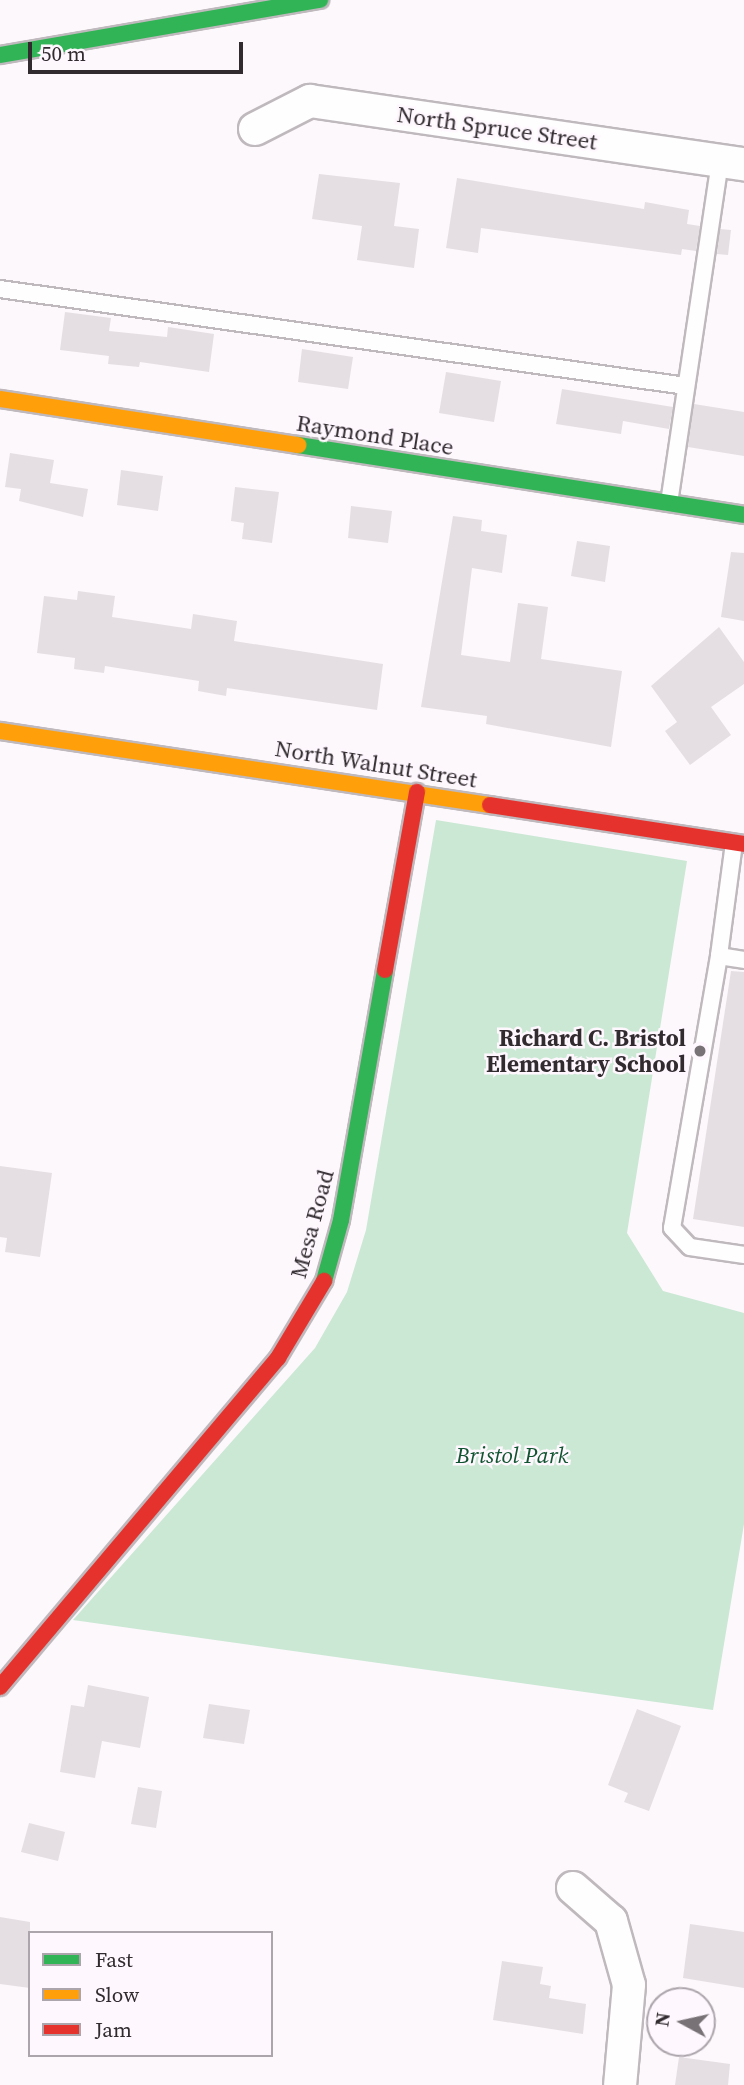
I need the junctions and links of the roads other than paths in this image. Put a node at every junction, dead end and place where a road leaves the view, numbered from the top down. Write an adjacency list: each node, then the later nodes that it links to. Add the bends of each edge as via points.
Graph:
1 (320, 0): 2 (main road)
2 (0, 55)
3 (255, 129): 4 (street, North Spruce Street, via 310,101)
4 (732, 162): 6 (lane)
5 (0, 289): 6 (lane)
6 (686, 386): 8 (lane)
7 (0, 399): 8 (main road, Raymond Place)
8 (669, 503): 9 (main road, Raymond Place)
9 (744, 515)
10 (0, 731): 11 (main road, North Walnut Street)
11 (417, 792): 12 (main road, North Walnut Street); 16 (main road, Mesa Road, via 341,1220 328,1271 309,1312 278,1358)
12 (739, 843): 13 (lane)
13 (719, 956): 14 (lane); 15 (lane, via 672,1228 690,1247)
14 (744, 960)
15 (744, 1255)
16 (0, 1687)
17 (573, 1888): 18 (street, via 611,1921 629,1985)
18 (621, 2085)

